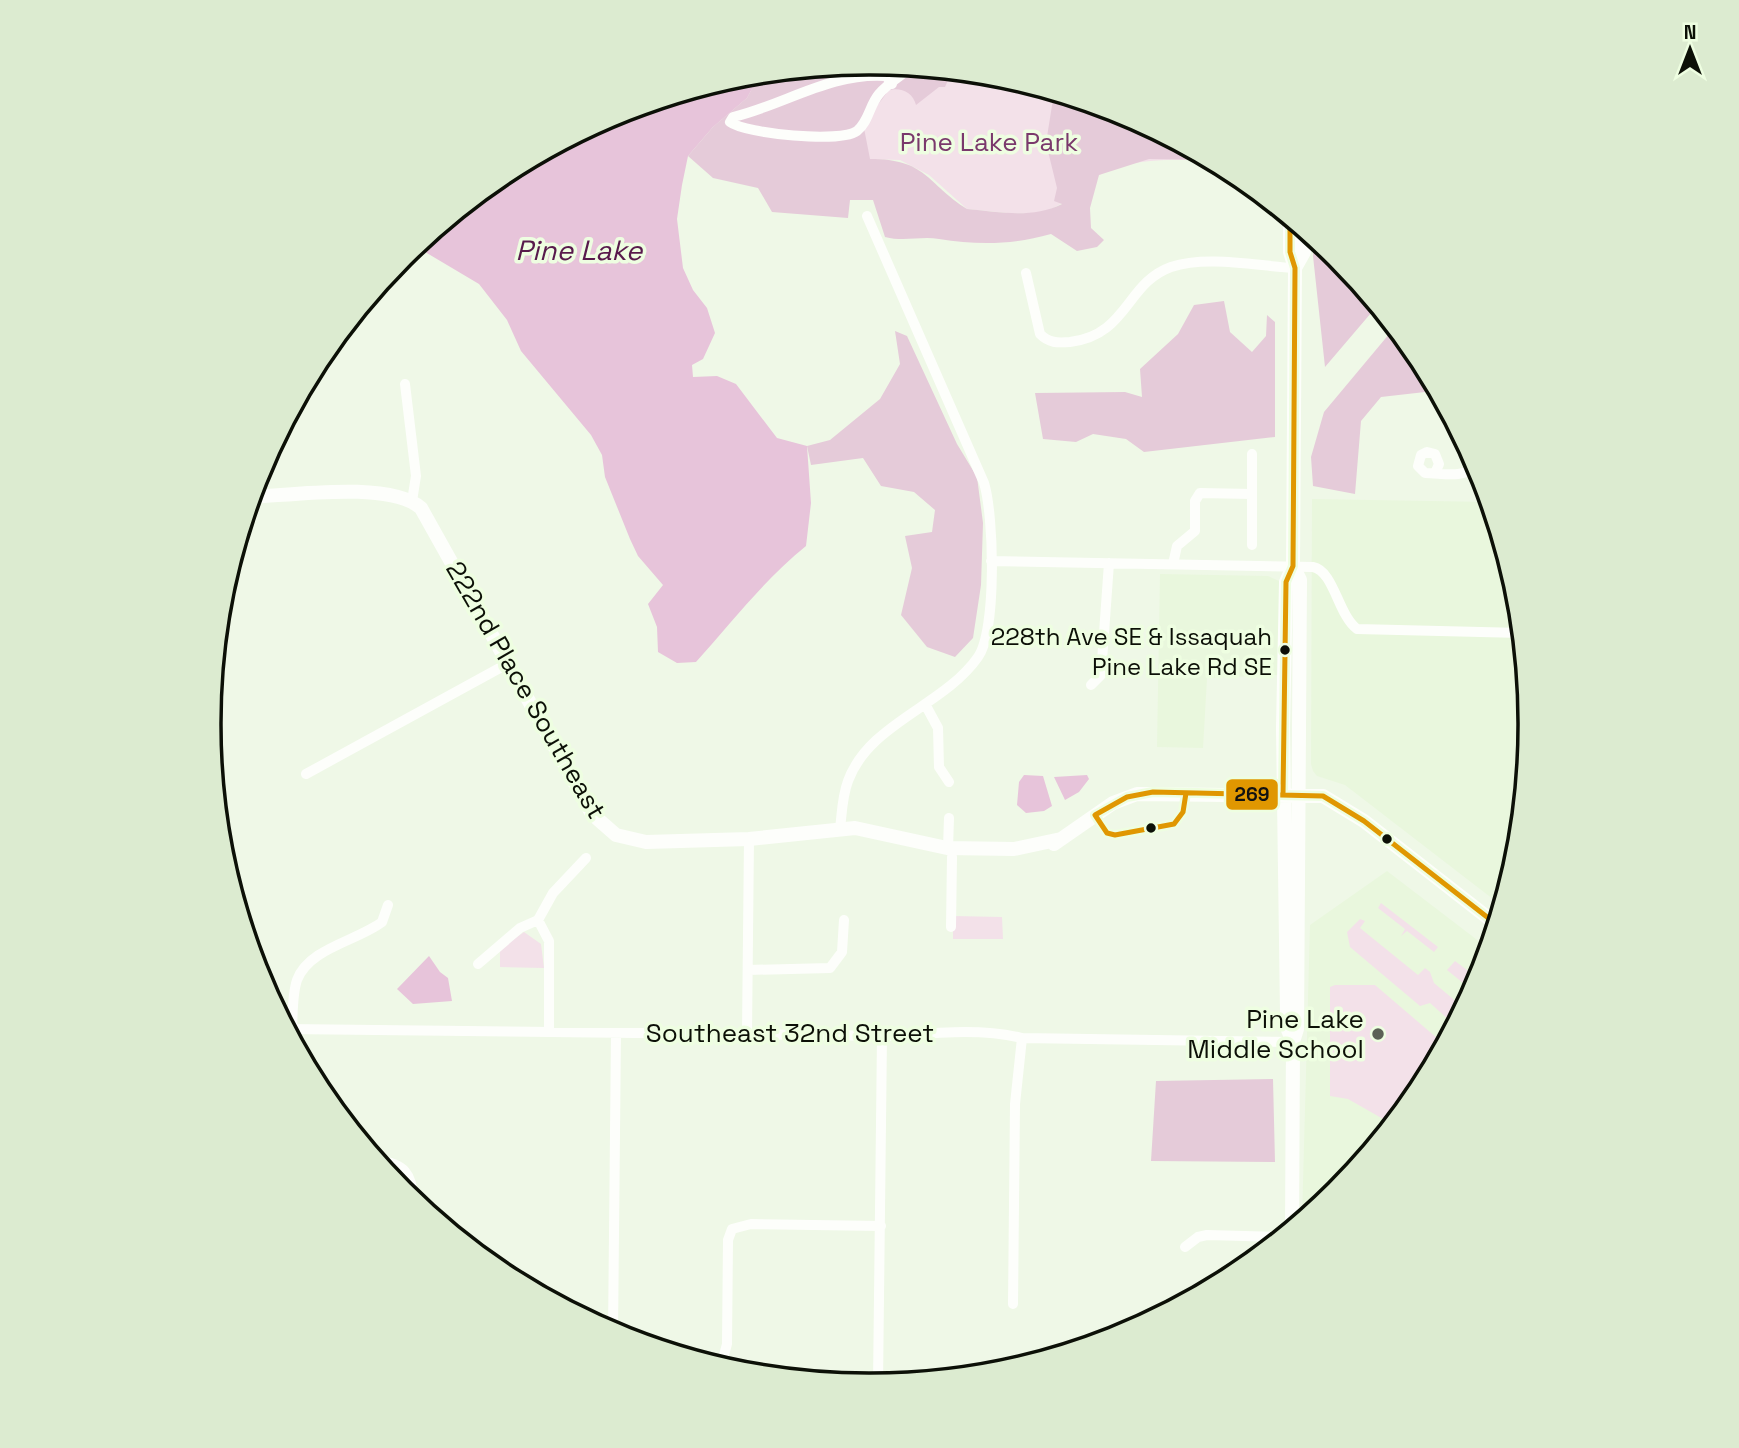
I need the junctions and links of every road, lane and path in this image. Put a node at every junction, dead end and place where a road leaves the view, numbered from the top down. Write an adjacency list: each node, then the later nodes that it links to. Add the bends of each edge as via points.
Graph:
1 (901, 76): 2 (street)
2 (892, 84): 2 (street, via 886,76 870,75 828,84 804,90 767,109 733,117 730,122 787,134 843,136 855,133 865,123 878,95)
3 (867, 216): 16 (street, via 984,482 991,515)
4 (1290, 230): 6 (main road)
5 (1304, 243): 6 (main road)
6 (1295, 268): 7 (street, via 1198,262 1178,265 1151,279 1096,337 1063,343 1040,334); 19 (main road)
7 (1026, 273)
8 (405, 384): 14 (street, via 416,476)
9 (1252, 454): 12 (street)
10 (1466, 470): 11 (street, via 1454,475)
11 (1436, 471)
12 (1252, 494): 15 (street); 18 (street, via 1200,493 1195,501 1195,531 1177,546)
13 (262, 497): 14 (main road, via 369,492)
14 (412, 500): 21 (main road, 222nd Place Southeast, via 428,518)
15 (1252, 545)
16 (992, 561): 17 (street); 23 (street, via 981,654)
17 (1109, 563): 18 (street); 22 (street, via 1101,675)
18 (1173, 564): 19 (street)
19 (1293, 566): 20 (street, via 1323,571 1347,619 1362,630); 26 (main road, via 1286,582)
20 (1512, 633)
21 (507, 664): 24 (street); 29 (main road, 222nd Place Southeast, via 607,829 628,839 664,843)
22 (1091, 685)
23 (925, 704): 25 (street, via 938,728 939,767); 28 (street, via 863,755 848,780)
24 (306, 774)
25 (949, 782)
26 (1290, 794): 30 (main road, via 1137,794 1113,803 1034,855); 33 (main road, via 1322,796 1346,807); 46 (main road, via 1287,1012)
27 (949, 818): 30 (street)
28 (840, 829): 29 (main road, 222nd Place Southeast); 30 (main road, via 912,852)
29 (749, 839): 38 (street)
30 (950, 852): 36 (street)
31 (586, 858): 34 (street, via 553,893)
32 (388, 905): 39 (street, via 382,922 324,953 302,972)
33 (1488, 918)
34 (538, 920): 37 (street, via 520,928); 41 (street, via 549,942)
35 (844, 920): 38 (street, via 842,953 830,968)
36 (951, 927)
37 (478, 964)
38 (748, 970): 43 (street)
39 (291, 1016)
40 (298, 1029): 41 (street, Southeast 32nd Street)
41 (549, 1032): 42 (street, Southeast 32nd Street)
42 (616, 1033): 43 (street, Southeast 32nd Street); 54 (street)
43 (747, 1033): 44 (street, Southeast 32nd Street)
44 (883, 1036): 45 (street, Southeast 32nd Street, via 917,1032); 50 (street)
45 (1023, 1038): 46 (street, Southeast 32nd Street); 53 (street, via 1014,1130)
46 (1293, 1042): 49 (main road)
47 (393, 1163): 48 (street, via 404,1169)
48 (412, 1184)
49 (1292, 1216)
50 (881, 1226): 55 (street, via 737,1226 729,1232); 56 (street)
51 (1267, 1237): 52 (street, via 1207,1235)
52 (1185, 1247)
53 (1013, 1304)
54 (613, 1319)
55 (724, 1356)
56 (878, 1373)

